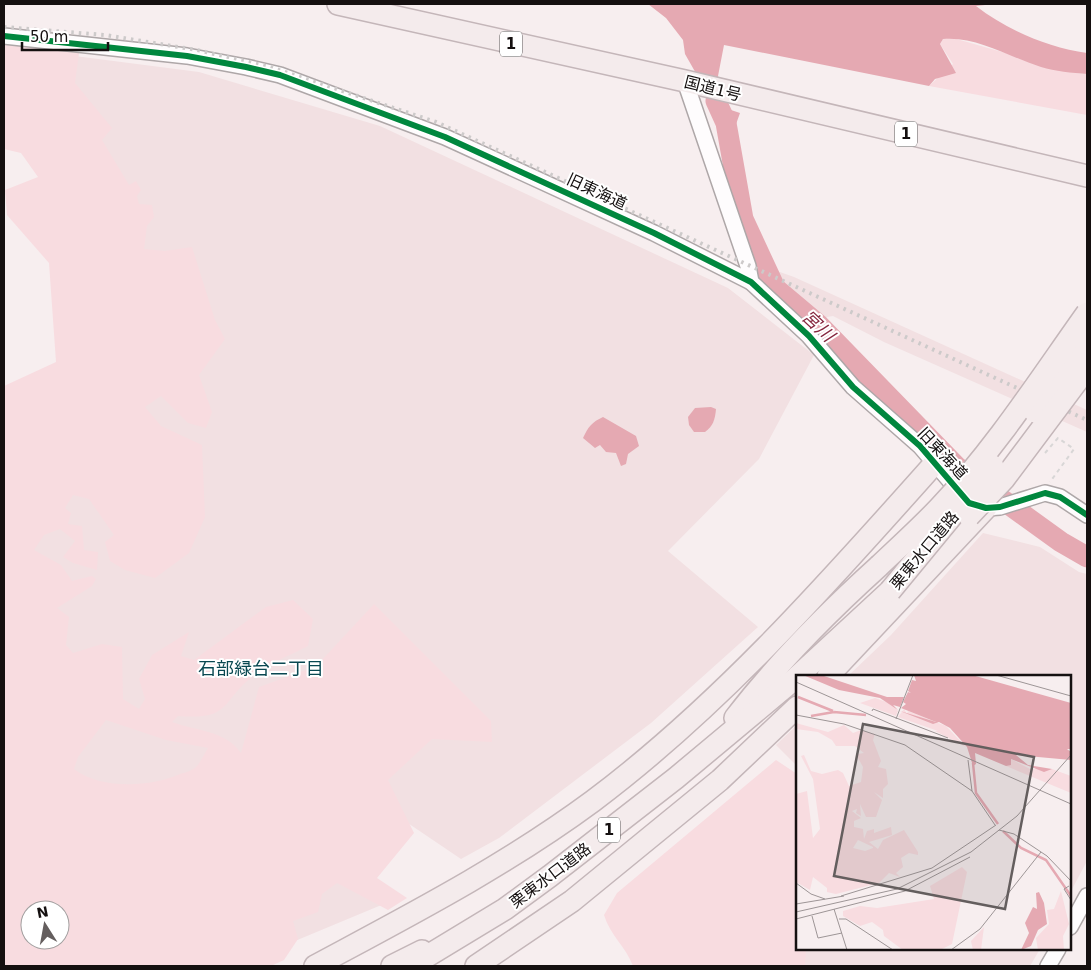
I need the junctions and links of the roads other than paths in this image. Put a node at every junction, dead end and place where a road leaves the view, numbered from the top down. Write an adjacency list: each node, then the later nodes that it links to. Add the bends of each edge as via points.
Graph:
1 (338, 4): 3 (highway, 国道1号 / 1)
2 (4, 36): 5 (street, 旧東海道, via 187,56 280,75 445,137 654,233)
3 (691, 83): 4 (highway, 国道1号 / 1); 5 (street)
4 (1087, 176)
5 (751, 282): 9 (street, 旧東海道, via 809,336 853,387)
6 (1087, 313): 17 (highway, 1, bridge, via 1020,408 940,507 831,610 765,680)
7 (1087, 338): 12 (highway, 栗東水口道路 / 1, bridge, via 1014,440)
8 (1087, 368): 12 (highway, 1, bridge, via 1004,479)
9 (935, 463): 10 (street, 旧東海道, via 969,503); 22 (highway, via 816,597 647,758 584,806 468,884)
10 (993, 507): 11 (street, via 1046,493 1060,496); 14 (highway)
11 (1087, 515)
12 (890, 591): 13 (highway, 栗東水口道路 / 1)
13 (800, 675)
14 (829, 675)
15 (796, 679): 17 (highway, 栗東水口道路 / 1)
16 (796, 709): 26 (highway, via 720,780 572,901)
17 (712, 748): 19 (highway, 栗東水口道路 / 1)
18 (1087, 896): 20 (street)
19 (505, 909): 23 (highway); 24 (highway, 栗東水口道路 / 1); 25 (highway)
20 (1071, 925)
21 (1057, 950): 27 (street)
22 (315, 966)
23 (392, 966)
24 (411, 966)
25 (437, 966)
26 (476, 966)
27 (1048, 966)

